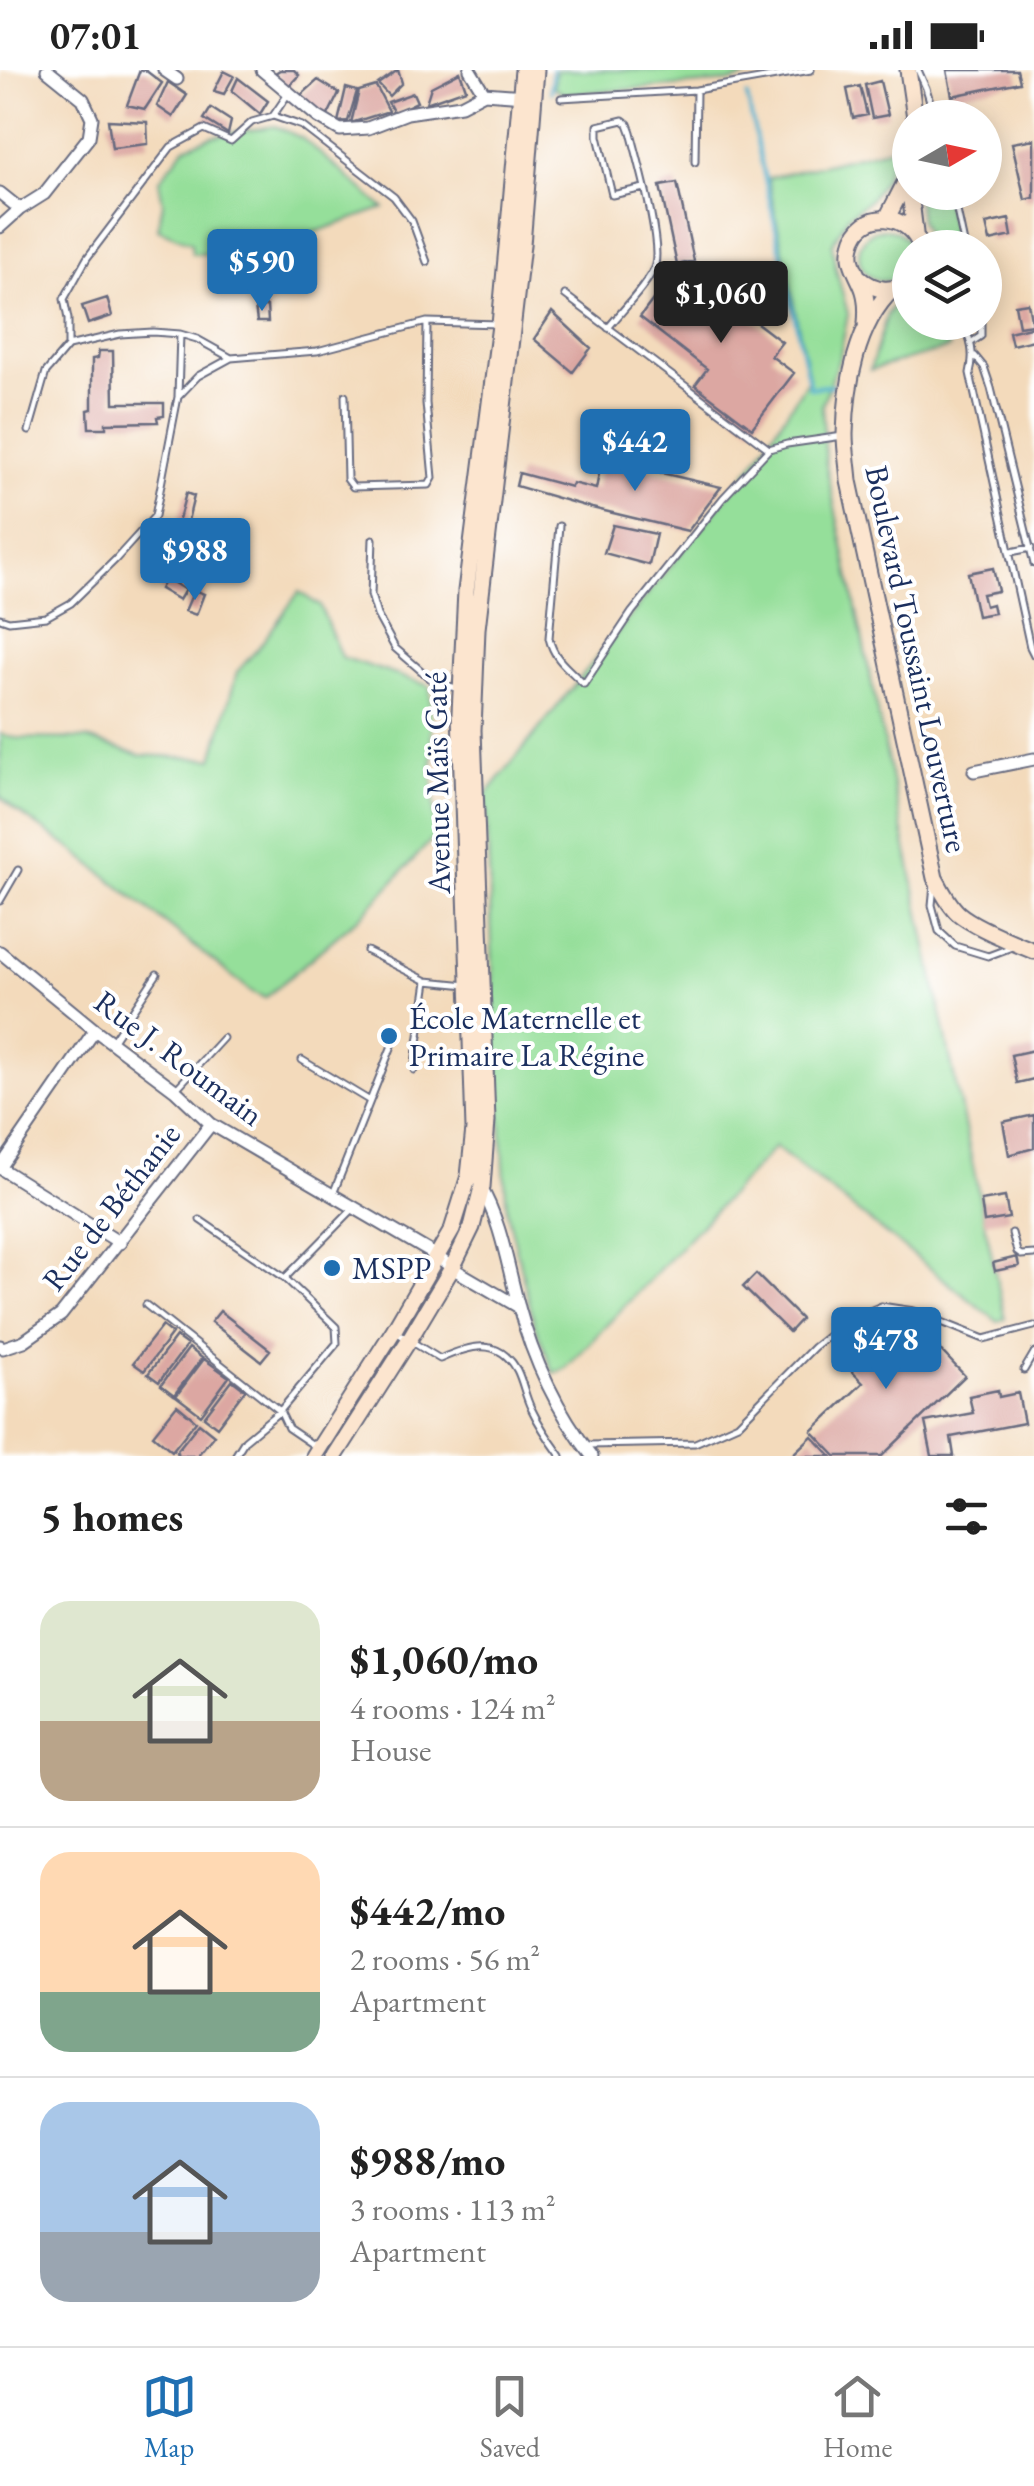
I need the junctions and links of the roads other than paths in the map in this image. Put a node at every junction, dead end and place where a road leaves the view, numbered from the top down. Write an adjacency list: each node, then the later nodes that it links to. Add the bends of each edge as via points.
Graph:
1 (46, 70): 23 (street, via 83,99 92,118 89,137 44,194)
2 (164, 70): 10 (street)
3 (262, 70): 13 (street)
4 (470, 70): 12 (street)
5 (523, 70): 14 (main road, Avenue Maïs Gaté)
6 (536, 70): 14 (main road, Avenue Maïs Gaté)
7 (811, 70): 11 (lane)
8 (908, 70): 16 (main road)
9 (918, 70): 17 (lane)
10 (177, 79)
11 (696, 90): 15 (lane); 19 (lane)
12 (484, 92): 13 (street, via 461,105 340,130); 14 (street)
13 (289, 93): 18 (lane)
14 (526, 96): 33 (main road, Avenue Maïs Gaté, via 522,245)
15 (561, 98)
16 (912, 100)
17 (930, 100)
18 (273, 116): 27 (lane, via 302,126 394,197 412,220); 39 (lane, via 252,122 231,141 204,129 172,147 64,299)
19 (695, 162)
20 (644, 188): 20 (lane, via 612,195 598,126 628,124); 35 (lane, via 656,267)
21 (0, 193): 23 (street)
22 (892, 207): 24 (main road)
23 (20, 209): 25 (street)
24 (886, 218): 26 (main road); 28 (main road, Boulevard Toussaint Louverture, via 862,227 854,238 851,264)
25 (0, 226)
26 (910, 230)
27 (428, 262)
28 (857, 276): 29 (main road, via 880,290); 34 (main road, Boulevard Toussaint Louverture)
29 (892, 288)
30 (892, 293): 34 (main road, Boulevard Toussaint Louverture)
31 (565, 294): 35 (lane)
32 (427, 322): 33 (lane); 41 (lane, via 317,352); 42 (lane, via 429,485 353,486 347,479)
33 (506, 324): 54 (main road, Avenue Maïs Gaté, via 466,591); 77 (main road, Avenue Maïs Gaté, via 473,730 487,1121)
34 (866, 326): 45 (main road, Boulevard Toussaint Louverture)
35 (608, 328): 46 (lane)
36 (180, 334): 39 (lane, via 120,334); 41 (lane); 43 (lane)
37 (975, 340): 38 (lane)
38 (972, 342): 40 (lane)
39 (68, 346): 44 (lane, via 46,372)
40 (974, 356): 49 (lane, via 991,388); 50 (lane, via 970,372)
41 (231, 358): 43 (lane, via 198,376)
42 (345, 396)
43 (178, 397): 52 (lane, via 155,516 71,603 46,617)
44 (29, 431)
45 (845, 436): 46 (lane); 58 (main road, Boulevard Toussaint Louverture)
46 (770, 449): 47 (lane, via 632,612 584,684 558,662 549,638)
47 (559, 526)
48 (373, 539): 54 (lane, via 371,594 395,648 433,682)
49 (1031, 548): 50 (lane); 51 (lane)
50 (1011, 552): 53 (lane)
51 (1034, 564)
52 (0, 618)
53 (1034, 655)
54 (461, 690): 66 (main road, Avenue Maïs Gaté)
55 (1034, 759): 56 (street)
56 (974, 770)
57 (18, 870): 59 (lane)
58 (934, 878): 60 (main road, Boulevard Toussaint Louverture, via 959,914); 60 (lane, via 939,931 955,946 988,956)
59 (0, 901)
60 (1018, 944): 62 (main road, Boulevard Toussaint Louverture)
61 (367, 950): 65 (lane)
62 (1034, 951)
63 (0, 952): 67 (street, Rue J. Roumain)
64 (157, 974): 69 (lane)
65 (427, 981): 66 (lane); 72 (lane)
66 (470, 986): 77 (main road, Avenue Maïs Gaté)
67 (95, 1030): 69 (street, Rue J. Roumain); 76 (street)
68 (223, 1038): 73 (lane)
69 (111, 1042): 73 (street, Rue J. Roumain)
70 (393, 1043): 74 (lane)
71 (302, 1060): 74 (lane)
72 (414, 1070)
73 (174, 1090): 75 (street, Rue J. Roumain)
74 (370, 1101): 78 (lane)
75 (212, 1124): 78 (street, Rue J. Roumain); 82 (street, Rue de Béthanie)
76 (0, 1168): 82 (street)
77 (475, 1182): 84 (main road, Avenue Maïs Gaté); 85 (main road, Avenue Maïs Gaté, via 472,1227); 88 (street, via 500,1232)
78 (333, 1194): 79 (street, Rue J. Roumain)
79 (354, 1208): 84 (street, Rue J. Roumain); 86 (lane)
80 (200, 1220): 86 (lane)
81 (1012, 1233): 83 (lane, via 1017,1252)
82 (120, 1243): 92 (street, Rue de Béthanie, via 62,1315 24,1341)
83 (1034, 1254)
84 (437, 1256): 85 (street, Rue J. Roumain); 90 (main road, Avenue Maïs Gaté)
85 (452, 1268): 88 (street, Rue J. Roumain); 91 (main road, Avenue Maïs Gaté)
86 (285, 1278): 95 (lane, via 338,1335)
87 (146, 1305): 95 (lane)
88 (519, 1307): 96 (street, via 544,1380)
89 (1034, 1326): 96 (lane, via 984,1339 914,1311 881,1306 814,1347 738,1424 695,1442)
90 (394, 1330): 91 (lane); 97 (main road, Avenue Maïs Gaté)
91 (409, 1340): 99 (main road, Avenue Maïs Gaté); 100 (lane, via 440,1359 465,1348 501,1351)
92 (1, 1347)
93 (1034, 1353): 94 (lane)
94 (1024, 1370)
95 (280, 1411): 97 (lane, via 288,1428); 98 (lane)
96 (588, 1451)
97 (316, 1452)
98 (235, 1456)
99 (335, 1456)
100 (561, 1456)

